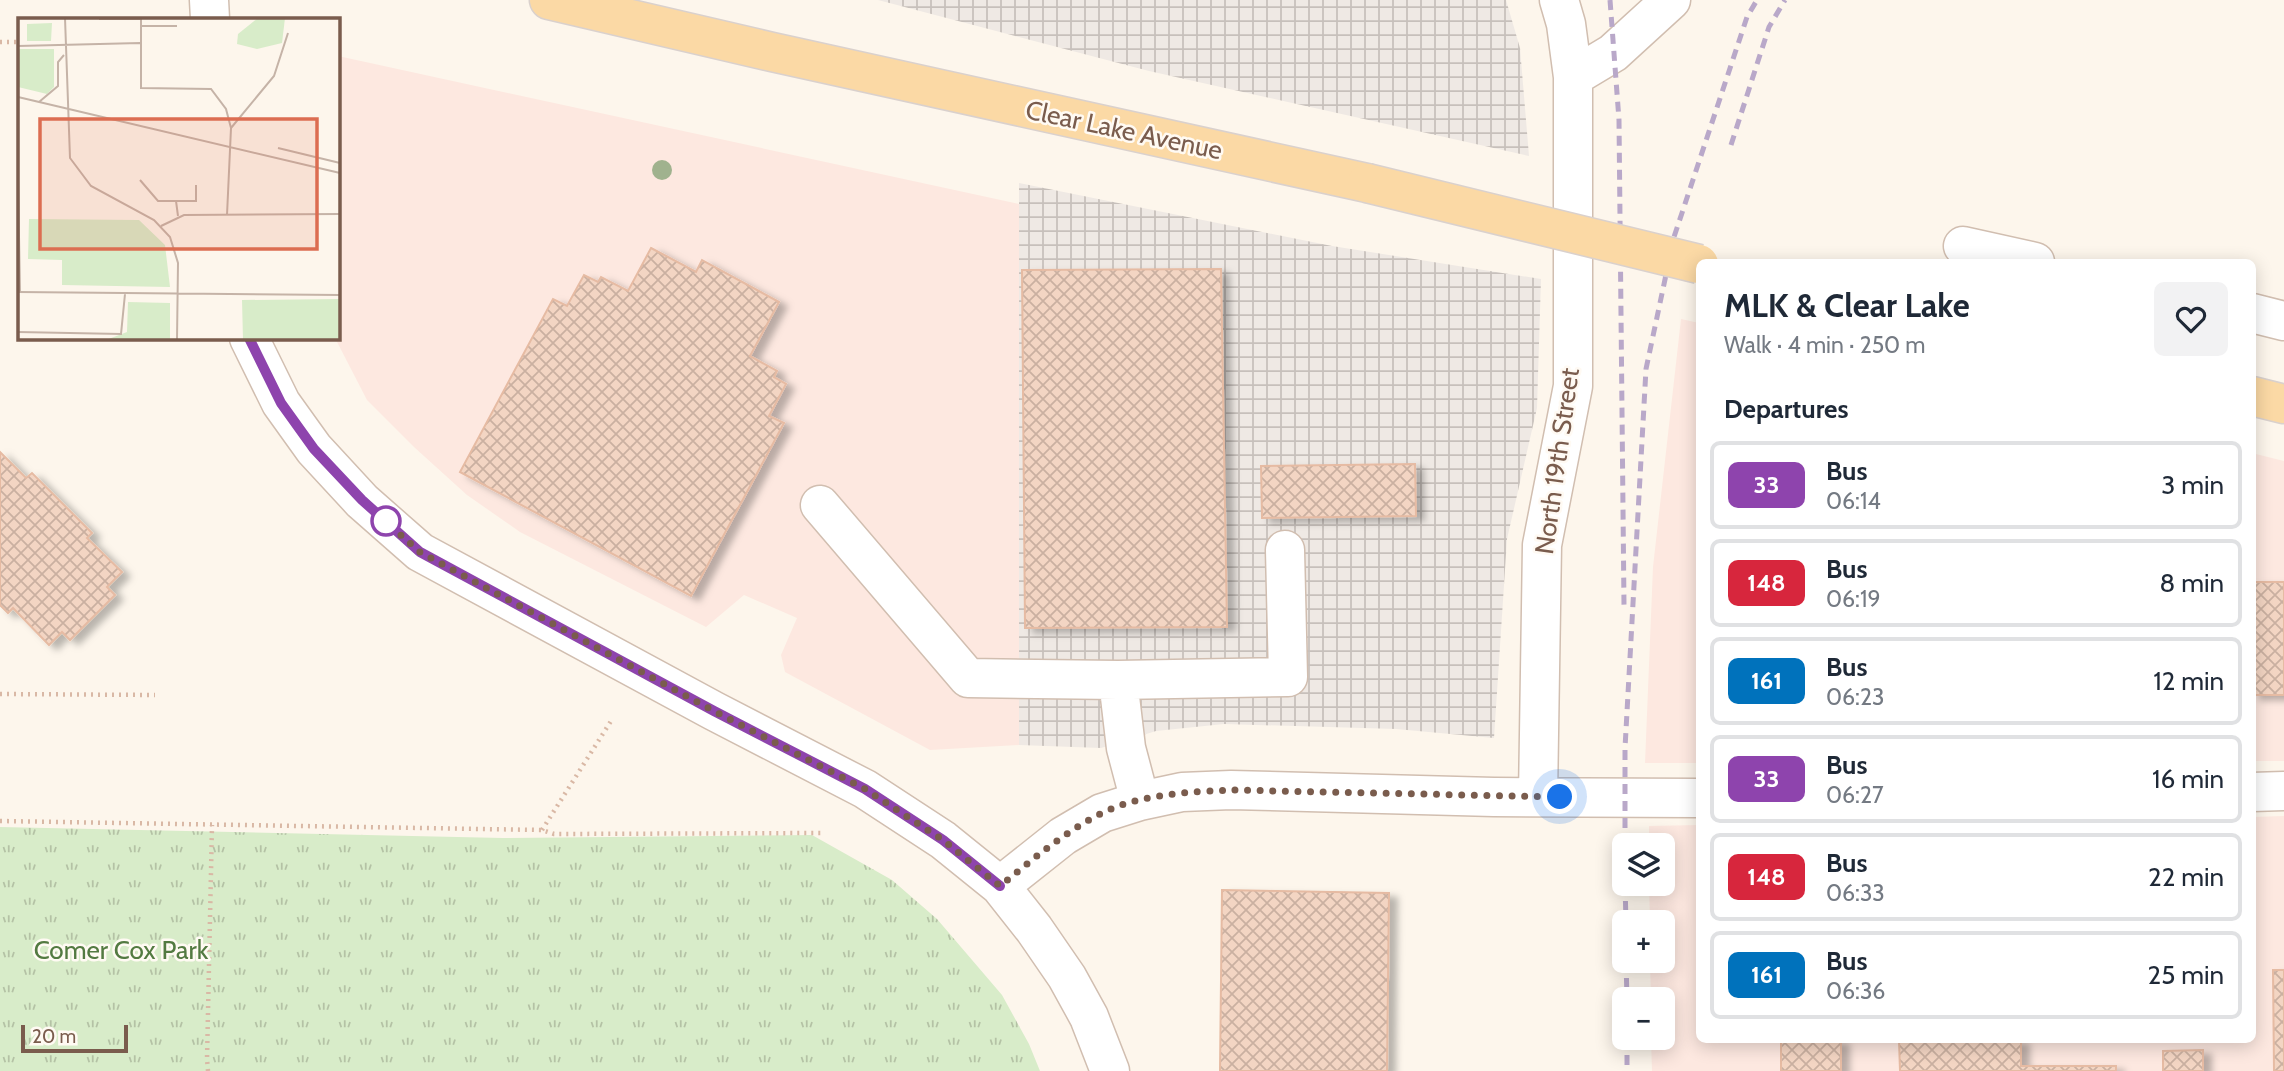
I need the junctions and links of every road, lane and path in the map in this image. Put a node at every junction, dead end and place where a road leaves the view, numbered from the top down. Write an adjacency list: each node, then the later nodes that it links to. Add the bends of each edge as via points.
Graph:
1 (209, 0): 5 (street)
2 (549, 0): 11 (main road, Clear Lake Avenue, bridge, via 1367,183)
3 (1559, 0): 8 (street, North 19th Street)
4 (1671, 0): 8 (street, via 1613,52)
5 (210, 18)
6 (0, 42): 7 (path)
7 (18, 42)
8 (1573, 77): 25 (street, North 19th Street, via 1573,386 1542,545)
9 (1963, 246): 10 (street)
10 (2022, 259)
11 (1696, 263)
12 (2256, 314): 13 (street)
13 (2284, 321)
14 (250, 340): 32 (street, via 281,403 314,449 420,552 865,789 943,840)
15 (2256, 397): 16 (main road)
16 (2284, 404)
17 (820, 505): 19 (street, via 968,678)
18 (1285, 550): 19 (street, via 1288,677)
19 (1118, 680): 27 (street, via 1126,748)
20 (0, 694): 21 (path)
21 (155, 695)
22 (611, 721): 30 (path)
23 (2256, 792): 24 (street)
24 (2284, 792)
25 (1538, 797): 26 (street); 27 (street, via 1231,790 1182,792)
26 (1696, 798)
27 (1140, 801): 32 (street, via 1102,813 1063,836)
28 (0, 821): 29 (path)
29 (212, 825): 30 (path); 33 (path)
30 (542, 830): 31 (path, via 554,834)
31 (822, 832)
32 (1000, 886): 34 (street, via 1067,977)
33 (208, 1071)
34 (1110, 1071)

